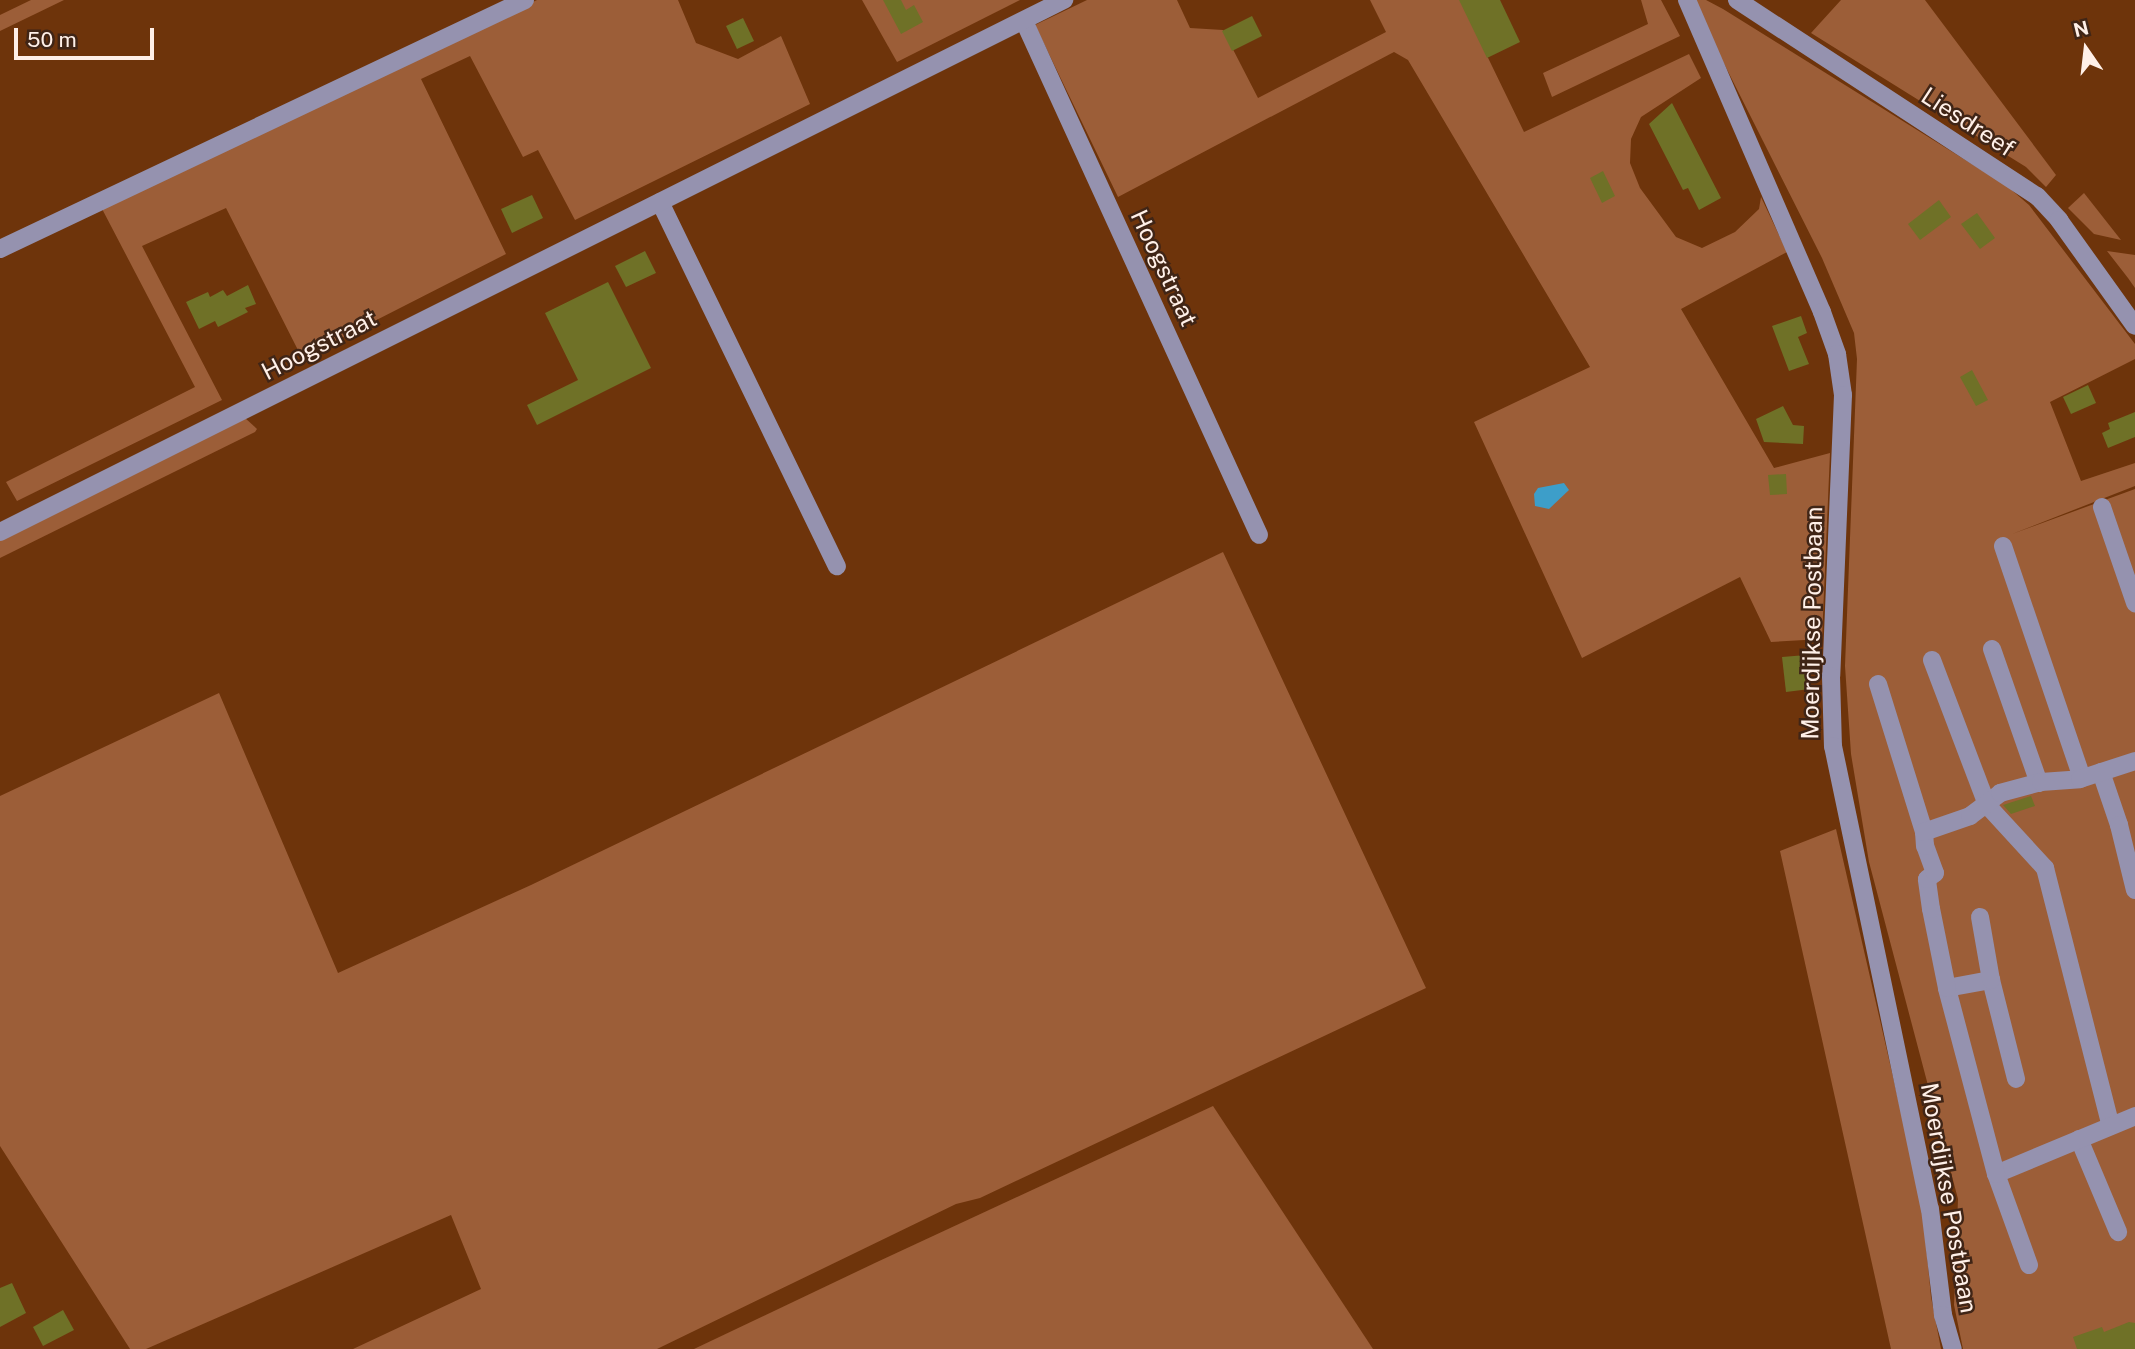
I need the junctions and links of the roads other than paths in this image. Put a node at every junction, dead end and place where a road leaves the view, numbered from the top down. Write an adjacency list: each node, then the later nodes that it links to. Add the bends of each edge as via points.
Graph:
1 (525, 0): 7 (street)
2 (1063, 0): 5 (street, Hoogstraat)
3 (1687, 0): 35 (street, Moerdijkse Postbaan, via 1837,354 1843,395 1831,676 1833,746 1930,1209 1943,1315)
4 (1737, 0): 8 (street, Liesdreef, via 2037,196)
5 (1024, 21): 6 (street, Hoogstraat); 11 (street, Hoogstraat)
6 (660, 202): 10 (street, Hoogstraat); 13 (street)
7 (0, 249)
8 (2135, 326)
9 (2102, 507): 14 (street)
10 (0, 532)
11 (1259, 535)
12 (2003, 546): 20 (street)
13 (837, 566)
14 (2135, 603)
15 (1992, 649): 21 (street)
16 (1932, 660): 22 (street)
17 (1878, 684): 23 (street)
18 (2135, 761): 19 (street)
19 (2101, 772): 20 (street); 24 (street)
20 (2082, 778): 21 (street)
21 (2039, 783): 22 (street, via 2000,793)
22 (1987, 805): 23 (street); 30 (street, via 2045,868)
23 (1924, 832): 27 (street, via 1935,873 1927,879)
24 (2135, 890)
25 (1980, 917): 26 (street)
26 (1992, 981): 27 (street); 28 (street)
27 (1947, 988): 32 (street)
28 (2016, 1079)
29 (2135, 1116): 30 (street)
30 (2111, 1126): 31 (street)
31 (2079, 1139): 32 (street); 33 (street)
32 (1996, 1174): 34 (street)
33 (2118, 1231)
34 (2029, 1265)
35 (1953, 1349)

